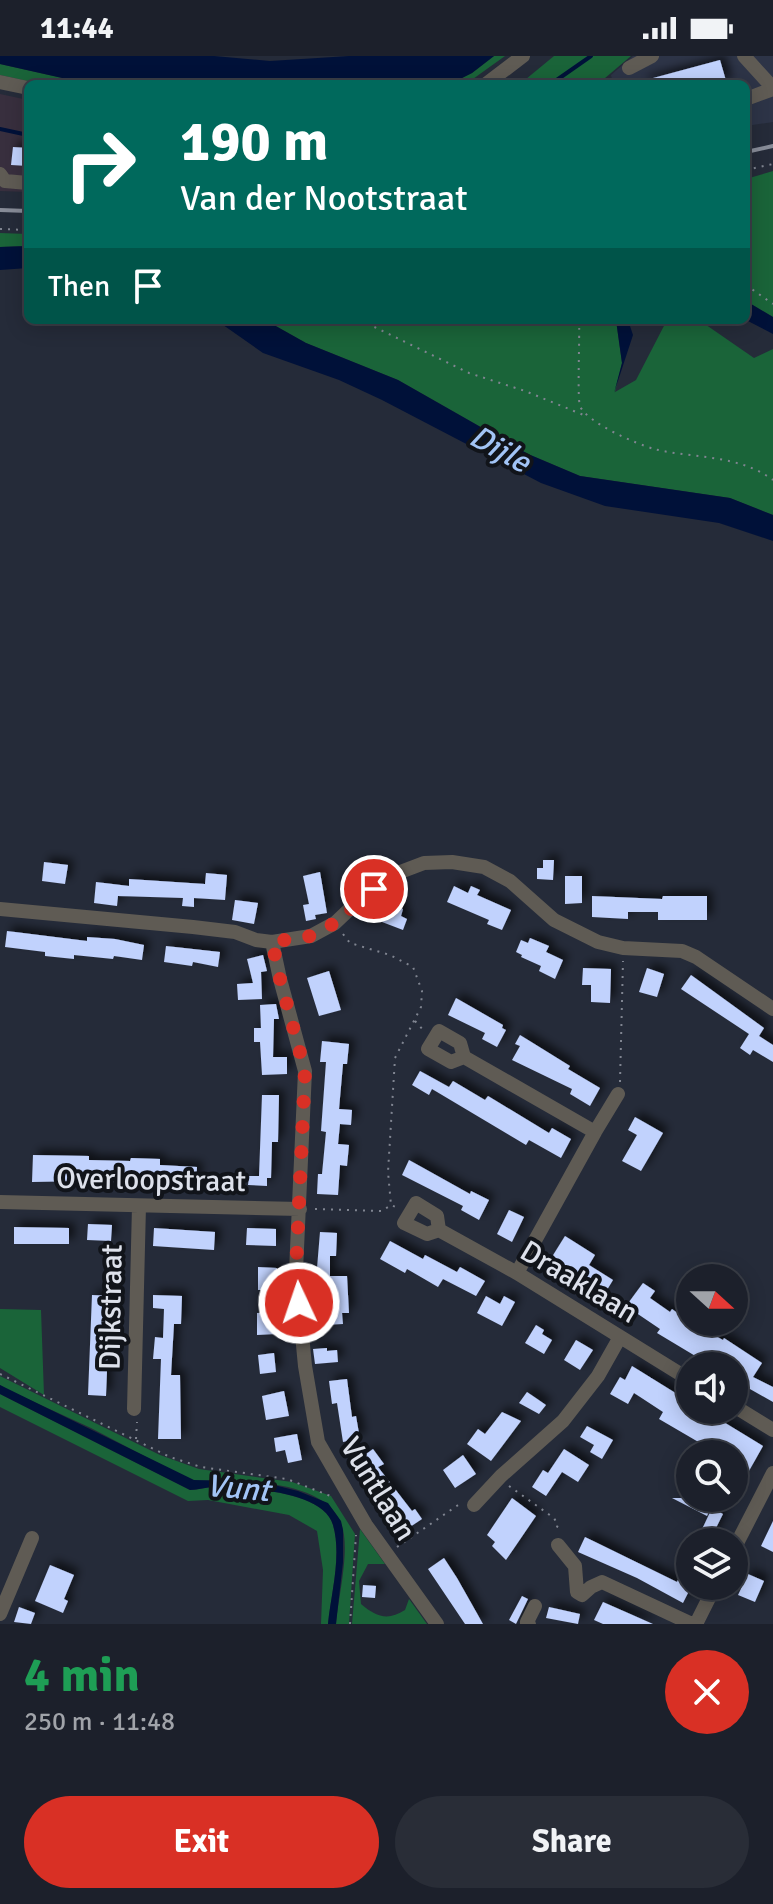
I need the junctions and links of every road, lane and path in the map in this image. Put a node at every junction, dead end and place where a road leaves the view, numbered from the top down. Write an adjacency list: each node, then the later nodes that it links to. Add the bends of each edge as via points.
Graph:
1 (523, 56): 5 (street)
2 (652, 56): 4 (street)
3 (744, 56): 8 (street)
4 (629, 68)
5 (491, 80)
6 (0, 82): 7 (street)
7 (24, 87)
8 (773, 88): 9 (street)
9 (750, 97)
10 (773, 164): 11 (path)
11 (750, 169)
12 (0, 174): 13 (street, via 5,181)
13 (24, 183)
14 (0, 229): 15 (path)
15 (24, 230)
16 (750, 288): 17 (path)
17 (773, 304)
18 (368, 324): 20 (path, via 469,373)
19 (579, 324): 20 (path, via 579,403)
20 (586, 416): 21 (path, via 653,449 758,469)
21 (773, 480)
22 (0, 909): 24 (street, via 207,928)
23 (335, 923): 24 (street, via 311,936); 25 (street, via 395,874 424,863 452,862 484,867 510,881 554,920); 31 (path, via 350,943 413,967 422,991 421,1007 395,1058)
24 (272, 942): 33 (street, Vuntlaan, via 305,1071)
25 (623, 948): 26 (street, via 682,951); 28 (path)
26 (773, 1009)
27 (464, 1057): 29 (street)
28 (618, 1094): 29 (street)
29 (595, 1132): 35 (street)
30 (0, 1202): 32 (street, Overloopstraat)
31 (391, 1205): 33 (path, via 382,1211); 34 (path)
32 (139, 1206): 33 (street, Overloopstraat); 39 (street, Dijkstraat)
33 (300, 1209): 51 (street, Vuntlaan, via 296,1271 318,1442)
34 (410, 1213): 35 (street, Draaklaan, via 416,1203 437,1216 439,1230)
35 (517, 1273): 36 (street, Draaklaan)
36 (620, 1337): 37 (street, Draaklaan); 44 (street, via 563,1421)
37 (676, 1371)
38 (0, 1374): 42 (path)
39 (134, 1409): 42 (path)
40 (748, 1415): 41 (street)
41 (773, 1430)
42 (135, 1441): 45 (path, via 201,1467 299,1482)
43 (773, 1473): 47 (street)
44 (498, 1479): 46 (street); 50 (path, via 554,1518 558,1525 552,1538)
45 (337, 1501)
46 (474, 1505): 51 (path, via 461,1503)
47 (745, 1528)
48 (357, 1529): 57 (path)
49 (32, 1538): 56 (street)
50 (558, 1545): 52 (street)
51 (387, 1555): 58 (street, Vuntlaan)
52 (575, 1566): 53 (street); 53 (street, via 577,1592 582,1595)
53 (602, 1582): 60 (street)
54 (707, 1600): 60 (street)
55 (535, 1606): 59 (street)
56 (0, 1614)
57 (350, 1624)
58 (437, 1624)
59 (529, 1624)
60 (694, 1624)

